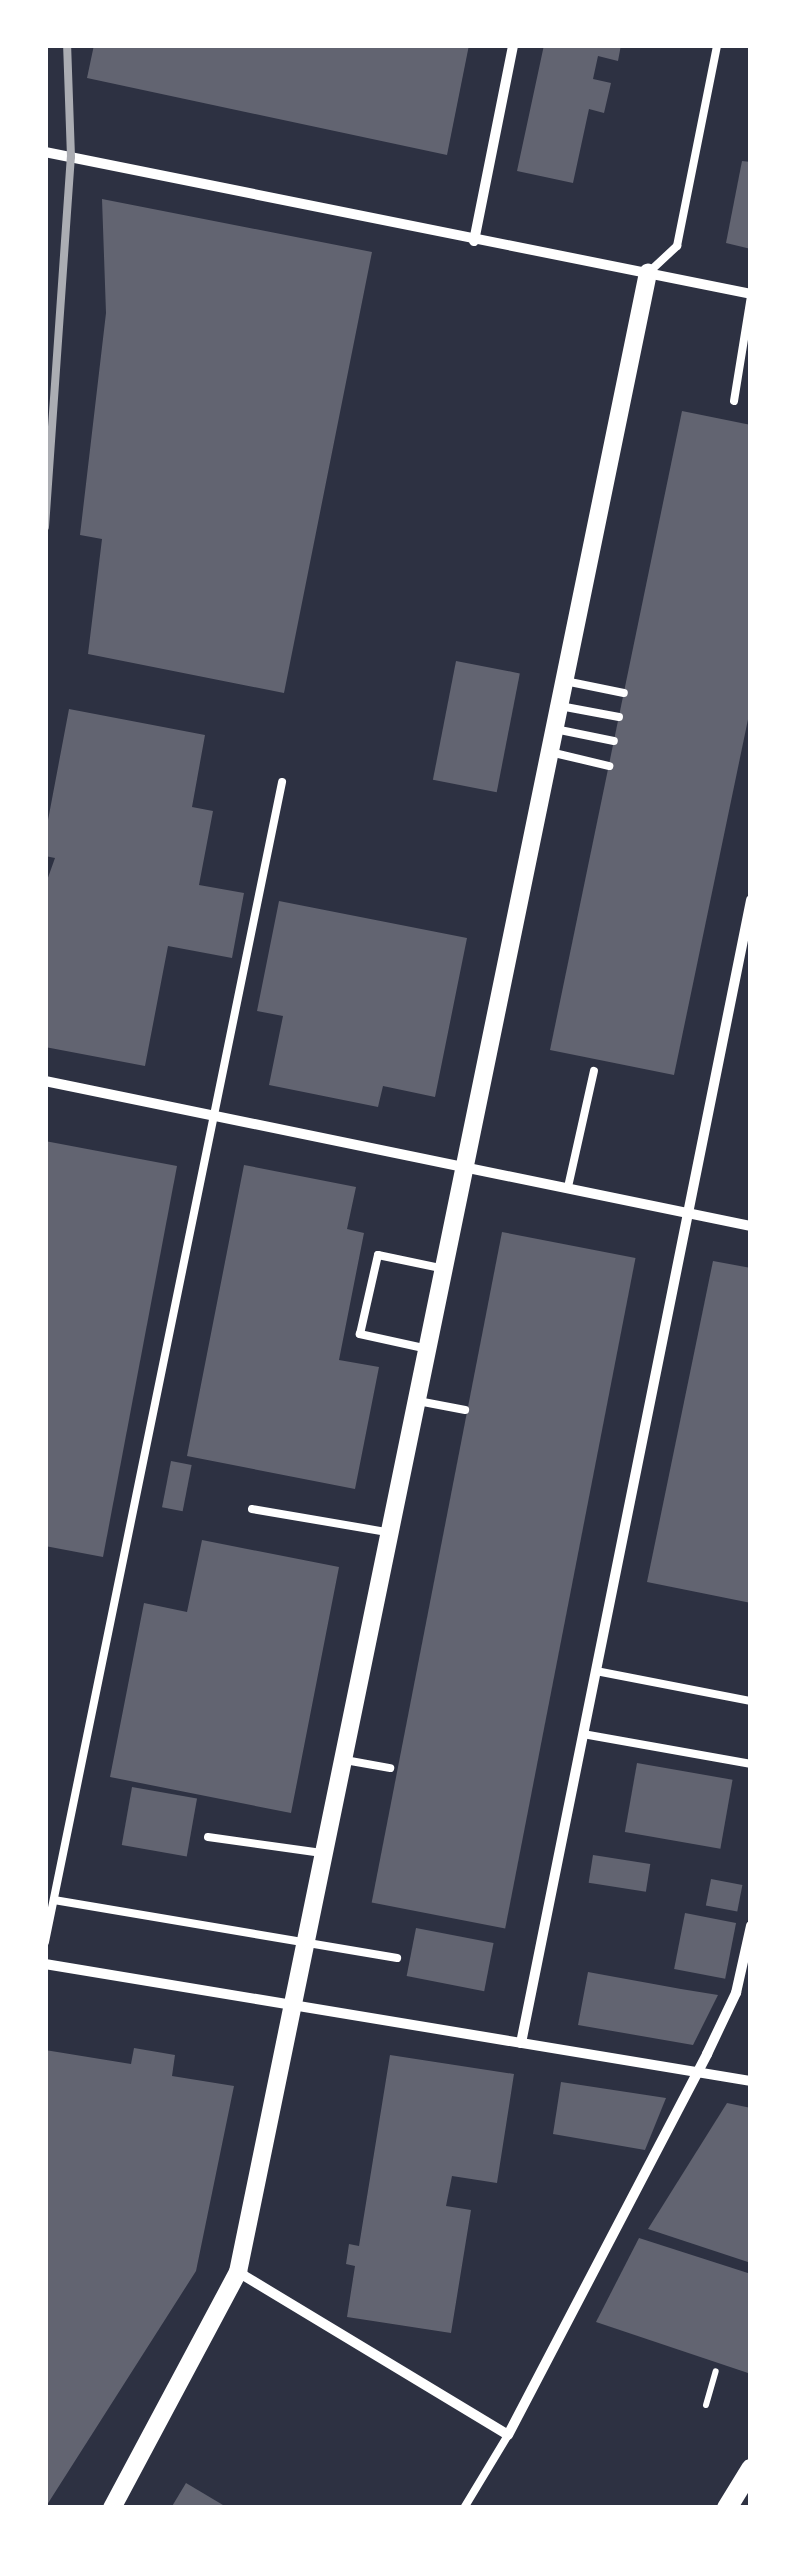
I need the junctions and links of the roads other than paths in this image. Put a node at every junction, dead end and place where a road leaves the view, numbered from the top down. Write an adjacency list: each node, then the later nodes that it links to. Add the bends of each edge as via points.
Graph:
1 (513, 45): 4 (street)
2 (716, 45): 5 (lane, via 677,246)
3 (45, 152): 4 (street)
4 (474, 240): 5 (street)
5 (648, 273): 6 (street); 8 (street)
6 (751, 295): 7 (lane)
7 (734, 401)
8 (565, 681): 9 (lane); 10 (street)
9 (624, 693)
10 (560, 706): 11 (lane); 12 (street)
11 (619, 718)
12 (555, 729): 13 (lane); 14 (street)
13 (614, 741)
14 (550, 752): 15 (lane); 21 (street)
15 (608, 766)
16 (282, 782): 20 (lane)
17 (751, 900): 23 (street)
18 (594, 1072): 22 (lane)
19 (45, 1081): 20 (street)
20 (220, 1118): 21 (street); 39 (lane)
21 (466, 1169): 22 (street); 25 (street)
22 (568, 1188): 23 (street)
23 (688, 1213): 24 (street); 31 (street)
24 (751, 1226)
25 (445, 1269): 26 (street); 26 (lane, via 378,1254 360,1334)
26 (428, 1349): 27 (street)
27 (418, 1401): 28 (lane); 30 (street)
28 (465, 1410)
29 (252, 1509): 30 (lane)
30 (391, 1533): 34 (street)
31 (596, 1671): 32 (lane); 33 (street)
32 (751, 1701)
33 (583, 1734): 35 (lane); 46 (street)
34 (345, 1760): 36 (lane); 38 (street)
35 (751, 1764)
36 (390, 1768)
37 (208, 1836): 38 (lane)
38 (326, 1854): 42 (street)
39 (54, 1900): 41 (lane); 42 (lane)
40 (751, 1926): 47 (street, via 736,1993)
41 (45, 1942)
42 (307, 1942): 43 (lane); 45 (street)
43 (397, 1958)
44 (45, 1964): 45 (street)
45 (294, 2007): 46 (street); 49 (street)
46 (521, 2043): 47 (street)
47 (698, 2072): 48 (street); 50 (street)
48 (751, 2081)
49 (238, 2272): 50 (street); 52 (street)
50 (508, 2435): 53 (lane)
51 (751, 2469): 54 (main road)
52 (112, 2508)
53 (464, 2508)
54 (726, 2508)

